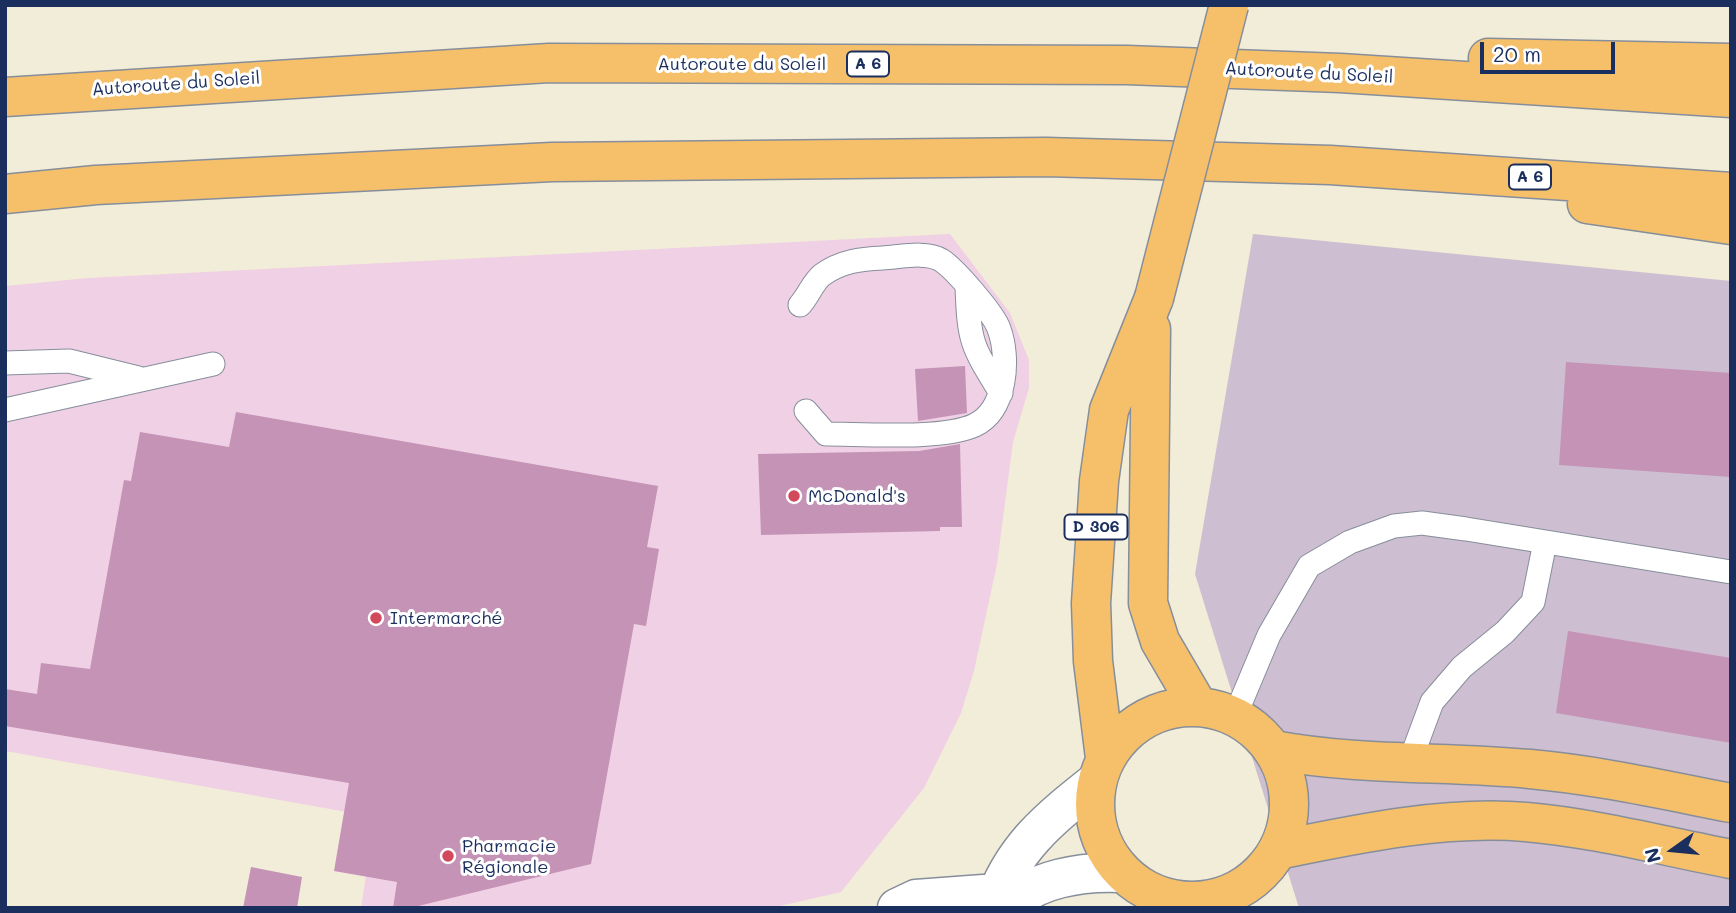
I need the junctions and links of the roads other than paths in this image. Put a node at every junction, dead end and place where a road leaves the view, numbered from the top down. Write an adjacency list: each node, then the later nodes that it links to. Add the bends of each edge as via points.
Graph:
1 (1229, 5): 10 (main road, D 306, bridge)
2 (1731, 63): 3 (main road, via 1272,53)
3 (840, 64): 4 (main road, Autoroute du Soleil / A 6, via 549,63); 5 (main road, Autoroute du Soleil / A 6, via 1287,71)
4 (5, 97)
5 (1731, 98)
6 (1330, 165): 7 (main road, A 6); 8 (main road, A 6, via 1046,157 552,162 96,185); 9 (main road)
7 (1731, 192)
8 (5, 194)
9 (1731, 225)
10 (1153, 301): 19 (main road, D 306, via 1148,603 1160,641); 23 (main road, D 306, via 1110,410 1099,481 1091,603)
11 (800, 304): 16 (lane, via 822,275 843,263 924,256 939,259 999,327 1004,352 1000,393 989,415 974,426 941,433 826,434)
12 (5, 363): 14 (lane, via 69,361)
13 (214, 364): 14 (lane)
14 (145, 380): 15 (lane)
15 (5, 411)
16 (806, 411)
17 (1545, 541): 18 (lane); 20 (lane, via 1422,523 1377,531 1325,554 1309,566 1269,635); 22 (lane, via 1533,602 1462,667 1432,702)
18 (1731, 572)
19 (1198, 706): 20 (main road); 23 (main road, via 1180,706 1144,718 1128,729)
20 (1235, 716): 21 (main road, via 1256,730)
21 (1273, 750): 22 (main road, via 1324,760); 25 (main road, via 1289,799 1287,826)
22 (1409, 764): 24 (main road, via 1584,775)
23 (1101, 769): 27 (main road, via 1094,805 1097,830 1107,853); 29 (street, via 1012,860)
24 (1731, 803)
25 (1278, 850): 26 (main road, via 1356,834 1474,821 1525,822); 28 (main road)
26 (1731, 859)
27 (1143, 891): 28 (main road, via 1174,900); 29 (street, via 1102,872 1054,880)
28 (1245, 896)
29 (998, 903): 30 (street, via 916,899)
30 (897, 908)

